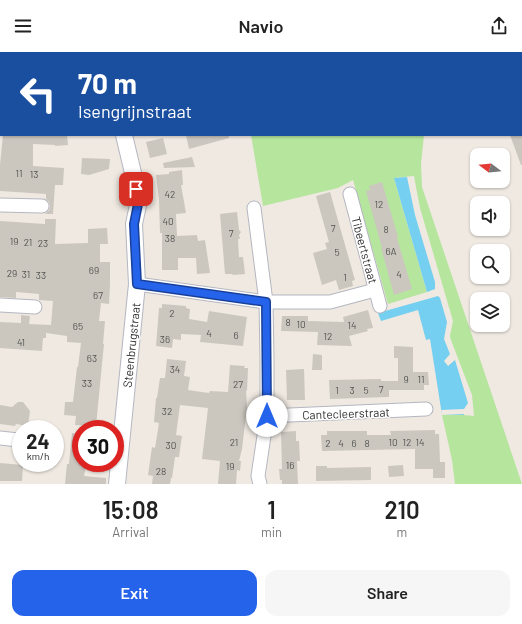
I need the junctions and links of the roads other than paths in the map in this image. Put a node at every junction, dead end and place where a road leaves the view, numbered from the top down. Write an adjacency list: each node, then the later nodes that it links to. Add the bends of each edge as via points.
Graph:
1 (124, 136): 6 (street, Steenbrugstraat, via 138,204 134,224)
2 (350, 194): 7 (street, Tibeertstraat)
3 (0, 205): 4 (street)
4 (42, 206)
5 (254, 208): 8 (street)
6 (137, 284): 8 (street); 17 (street, Steenbrugstraat)
7 (375, 290): 8 (street, via 330,302); 10 (street, Tibeertstraat)
8 (266, 302): 13 (street)
9 (0, 305): 11 (street)
10 (380, 306)
11 (35, 307)
12 (426, 409): 13 (street, Cantecleerstraat)
13 (267, 416): 16 (street)
14 (0, 438): 15 (street)
15 (12, 439)
16 (258, 481)
17 (117, 484)

